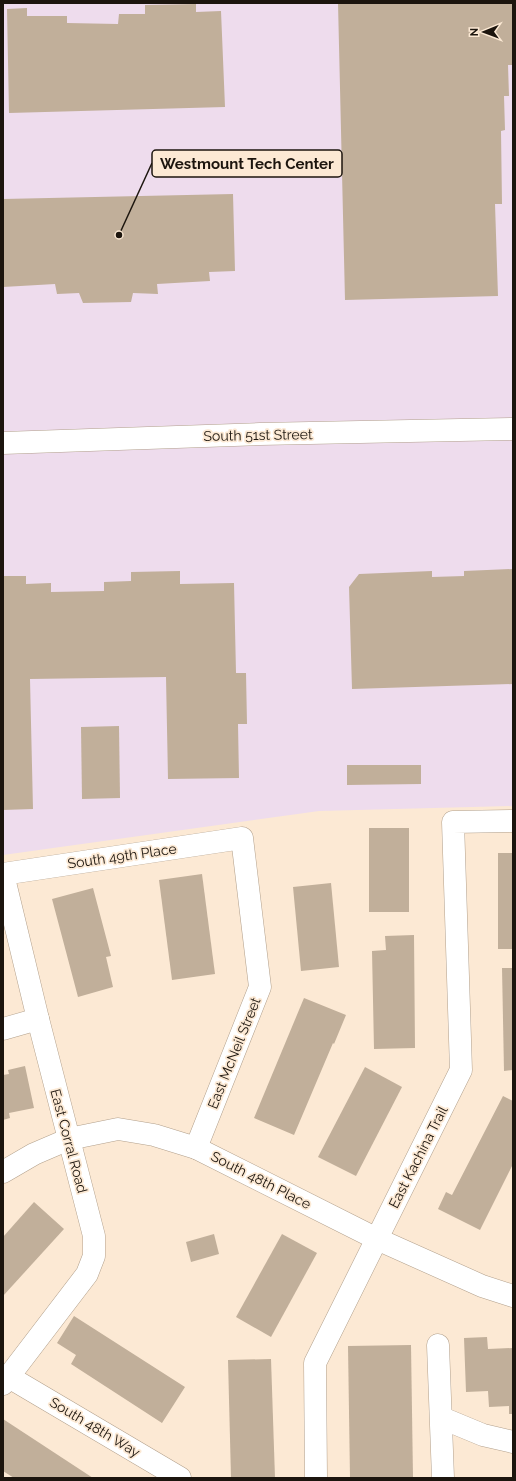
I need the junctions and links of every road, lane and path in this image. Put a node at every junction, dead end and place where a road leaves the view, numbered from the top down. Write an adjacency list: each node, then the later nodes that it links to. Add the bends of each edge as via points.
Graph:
1 (513, 429): 2 (street, South 51st Street, via 253,434)
2 (3, 443)
3 (513, 821): 11 (street, East Kachina Trail, via 453,822 461,1070)
4 (242, 838): 5 (street, South 49th Place); 9 (street, East McNeil Street, via 260,987)
5 (3, 874): 6 (street, East Corral Road)
6 (38, 1020): 7 (street); 8 (street, East Corral Road)
7 (3, 1029)
8 (69, 1139): 9 (street, South 48th Place, via 118,1129); 10 (street, South 48th Place, via 34,1154); 14 (street, East Corral Road, via 94,1236 94,1256 87,1274)
9 (196, 1148): 11 (street, South 48th Place)
10 (3, 1172)
11 (377, 1239): 12 (street, South 48th Place, via 482,1286); 18 (street, East Kachina Trail, via 315,1363)
12 (513, 1296)
13 (438, 1345): 15 (street)
14 (6, 1380): 17 (street, South 48th Way)
15 (442, 1418): 16 (street, via 483,1435); 19 (street)
16 (513, 1442)
17 (180, 1478)
18 (316, 1478)
19 (443, 1478)

